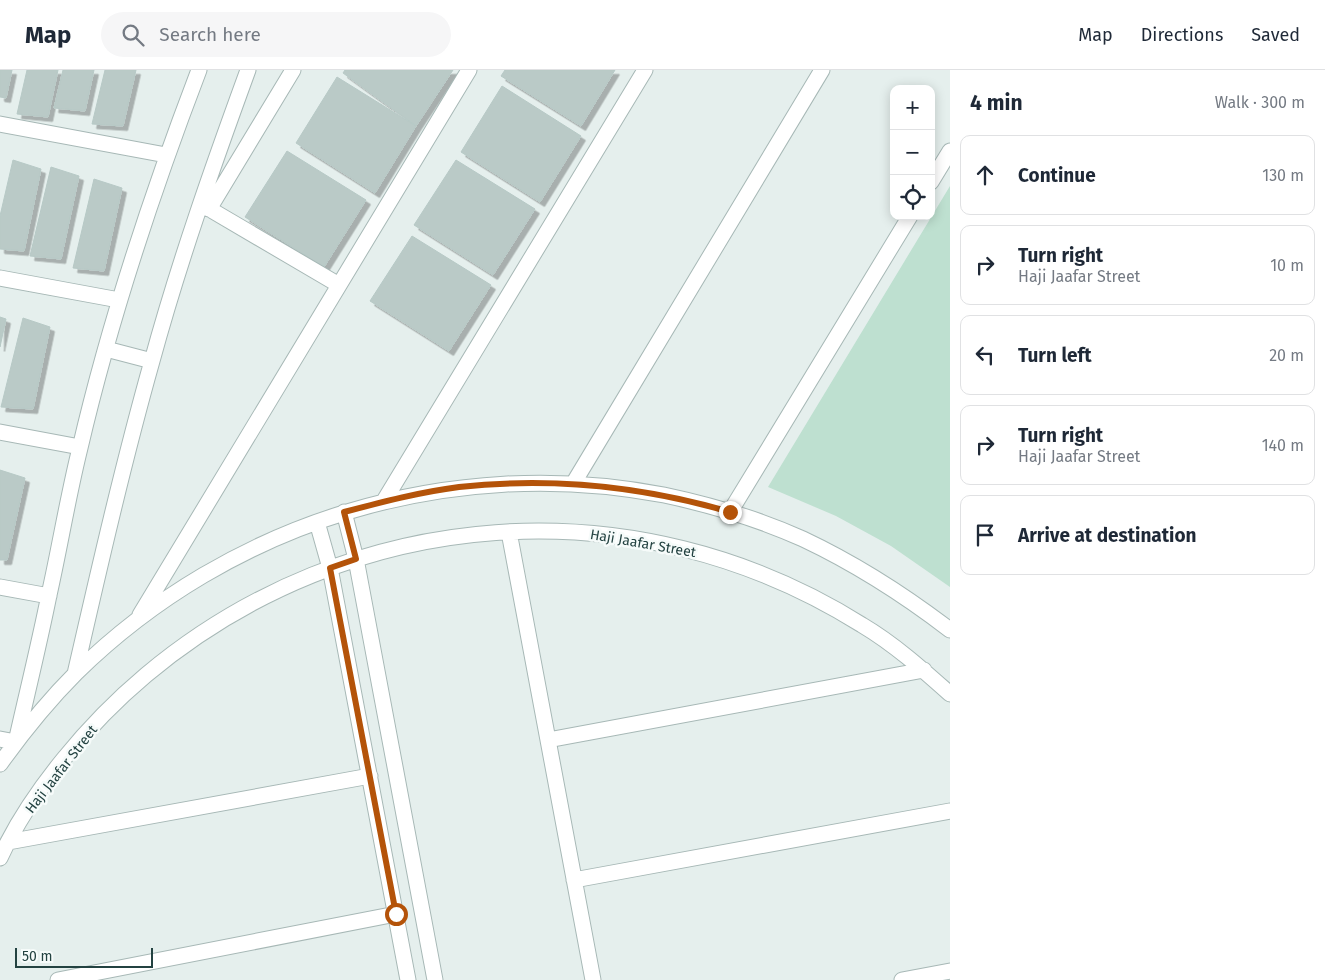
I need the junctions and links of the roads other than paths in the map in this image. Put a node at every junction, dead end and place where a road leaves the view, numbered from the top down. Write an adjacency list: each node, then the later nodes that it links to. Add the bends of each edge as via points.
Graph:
1 (199, 70): 9 (street)
2 (248, 70): 11 (street)
3 (293, 70): 11 (street)
4 (469, 70): 14 (street)
5 (645, 70): 21 (street)
6 (822, 70): 20 (street)
7 (0, 124): 9 (street)
8 (950, 151): 10 (street)
9 (166, 155): 15 (street)
10 (935, 175)
11 (204, 206): 14 (street); 17 (street)
12 (908, 220): 23 (street)
13 (0, 278): 15 (street)
14 (339, 285): 30 (street)
15 (119, 300): 16 (street)
16 (106, 349): 17 (street); 19 (street)
17 (152, 361): 33 (street, via 111,516)
18 (0, 432): 19 (street)
19 (80, 447): 29 (street)
20 (572, 484): 21 (street, via 458,487); 23 (street, via 633,489)
21 (384, 501): 22 (street)
22 (344, 512): 24 (street); 26 (street)
23 (730, 512): 31 (street, via 801,538 854,564)
24 (317, 522): 27 (street); 30 (street, via 236,556)
25 (509, 532): 26 (street, Haji Jaafar Street, via 414,543); 32 (street, Haji Jaafar Street, via 546,530 613,535 679,546 743,566 804,592 863,625); 36 (street)
26 (356, 559): 27 (street, Haji Jaafar Street); 48 (street)
27 (330, 568): 39 (street); 41 (street, Haji Jaafar Street, via 288,584 229,615 174,652 124,694 78,742 38,794)
28 (0, 587): 29 (street)
29 (49, 596): 37 (street)
30 (137, 620): 33 (street)
31 (950, 630)
32 (924, 670): 34 (street, Haji Jaafar Street); 36 (street)
33 (75, 674): 37 (street)
34 (950, 694)
35 (0, 739): 37 (street)
36 (548, 740): 43 (street)
37 (16, 742): 38 (street)
38 (0, 764)
39 (370, 776): 41 (street); 44 (street)
40 (950, 811): 43 (street)
41 (8, 842): 42 (street, Haji Jaafar Street)
42 (0, 858)
43 (574, 880): 49 (street)
44 (396, 914): 46 (street); 47 (street)
45 (950, 970): 50 (street)
46 (58, 980)
47 (408, 980)
48 (436, 980)
49 (593, 980)
50 (902, 980)

